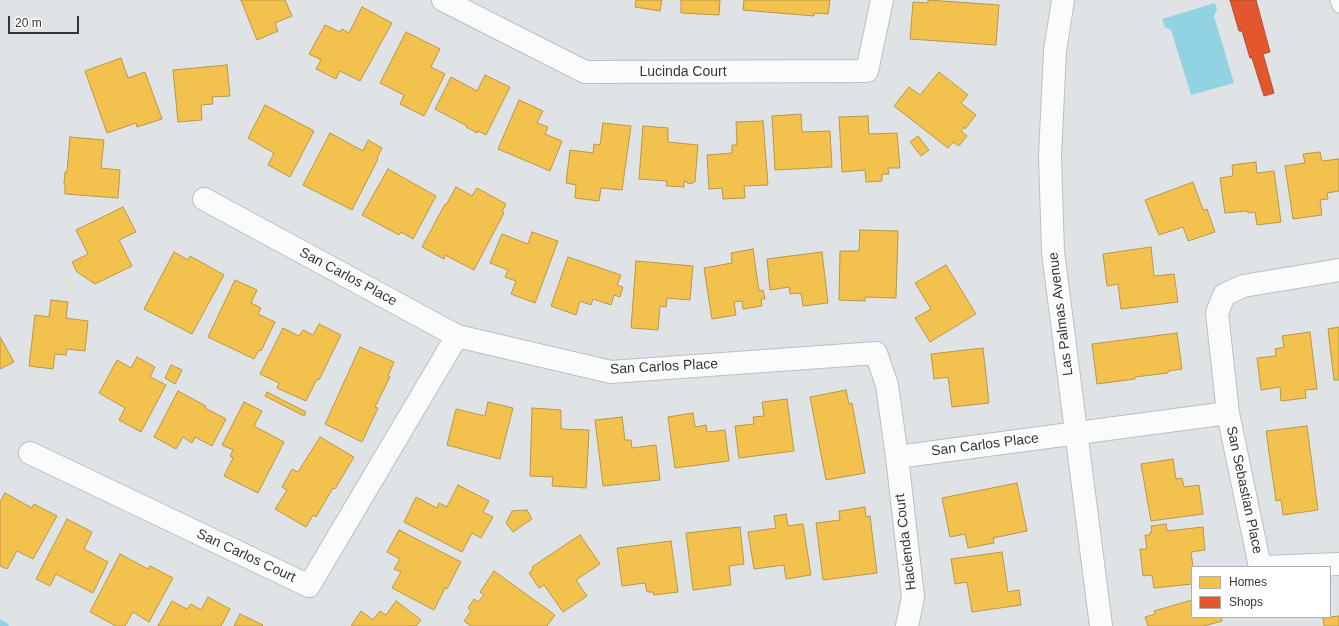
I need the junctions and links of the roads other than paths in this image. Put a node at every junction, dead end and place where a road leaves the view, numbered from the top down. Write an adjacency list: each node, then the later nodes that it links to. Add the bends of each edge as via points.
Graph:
1 (443, 0): 2 (street, Lucinda Court, via 585,72 593,72 867,71)
2 (882, 0)
3 (1063, 0): 10 (street, Las Palmas Avenue, via 1055,51 1050,156 1053,252)
4 (1337, 0): 5 (lane)
5 (1339, 6)
6 (204, 200): 8 (street, San Carlos Place)
7 (1339, 270): 9 (street, San Sebastian Place, via 1243,286 1224,295 1217,312)
8 (457, 336): 11 (street, San Carlos Court, via 309,586); 12 (street, San Carlos Place, via 611,372 876,353 887,385)
9 (1228, 413): 10 (street, San Sebastian Place); 14 (street, San Sebastian Place)
10 (1075, 434): 12 (street, San Carlos Place); 17 (street, Las Palmas Avenue)
11 (30, 453)
12 (897, 457): 16 (street, Hacienda Court, via 913,597)
13 (1339, 564): 15 (street, San Sebastian Place)
14 (1260, 566)
15 (1289, 566)
16 (907, 626)
17 (1101, 626)

